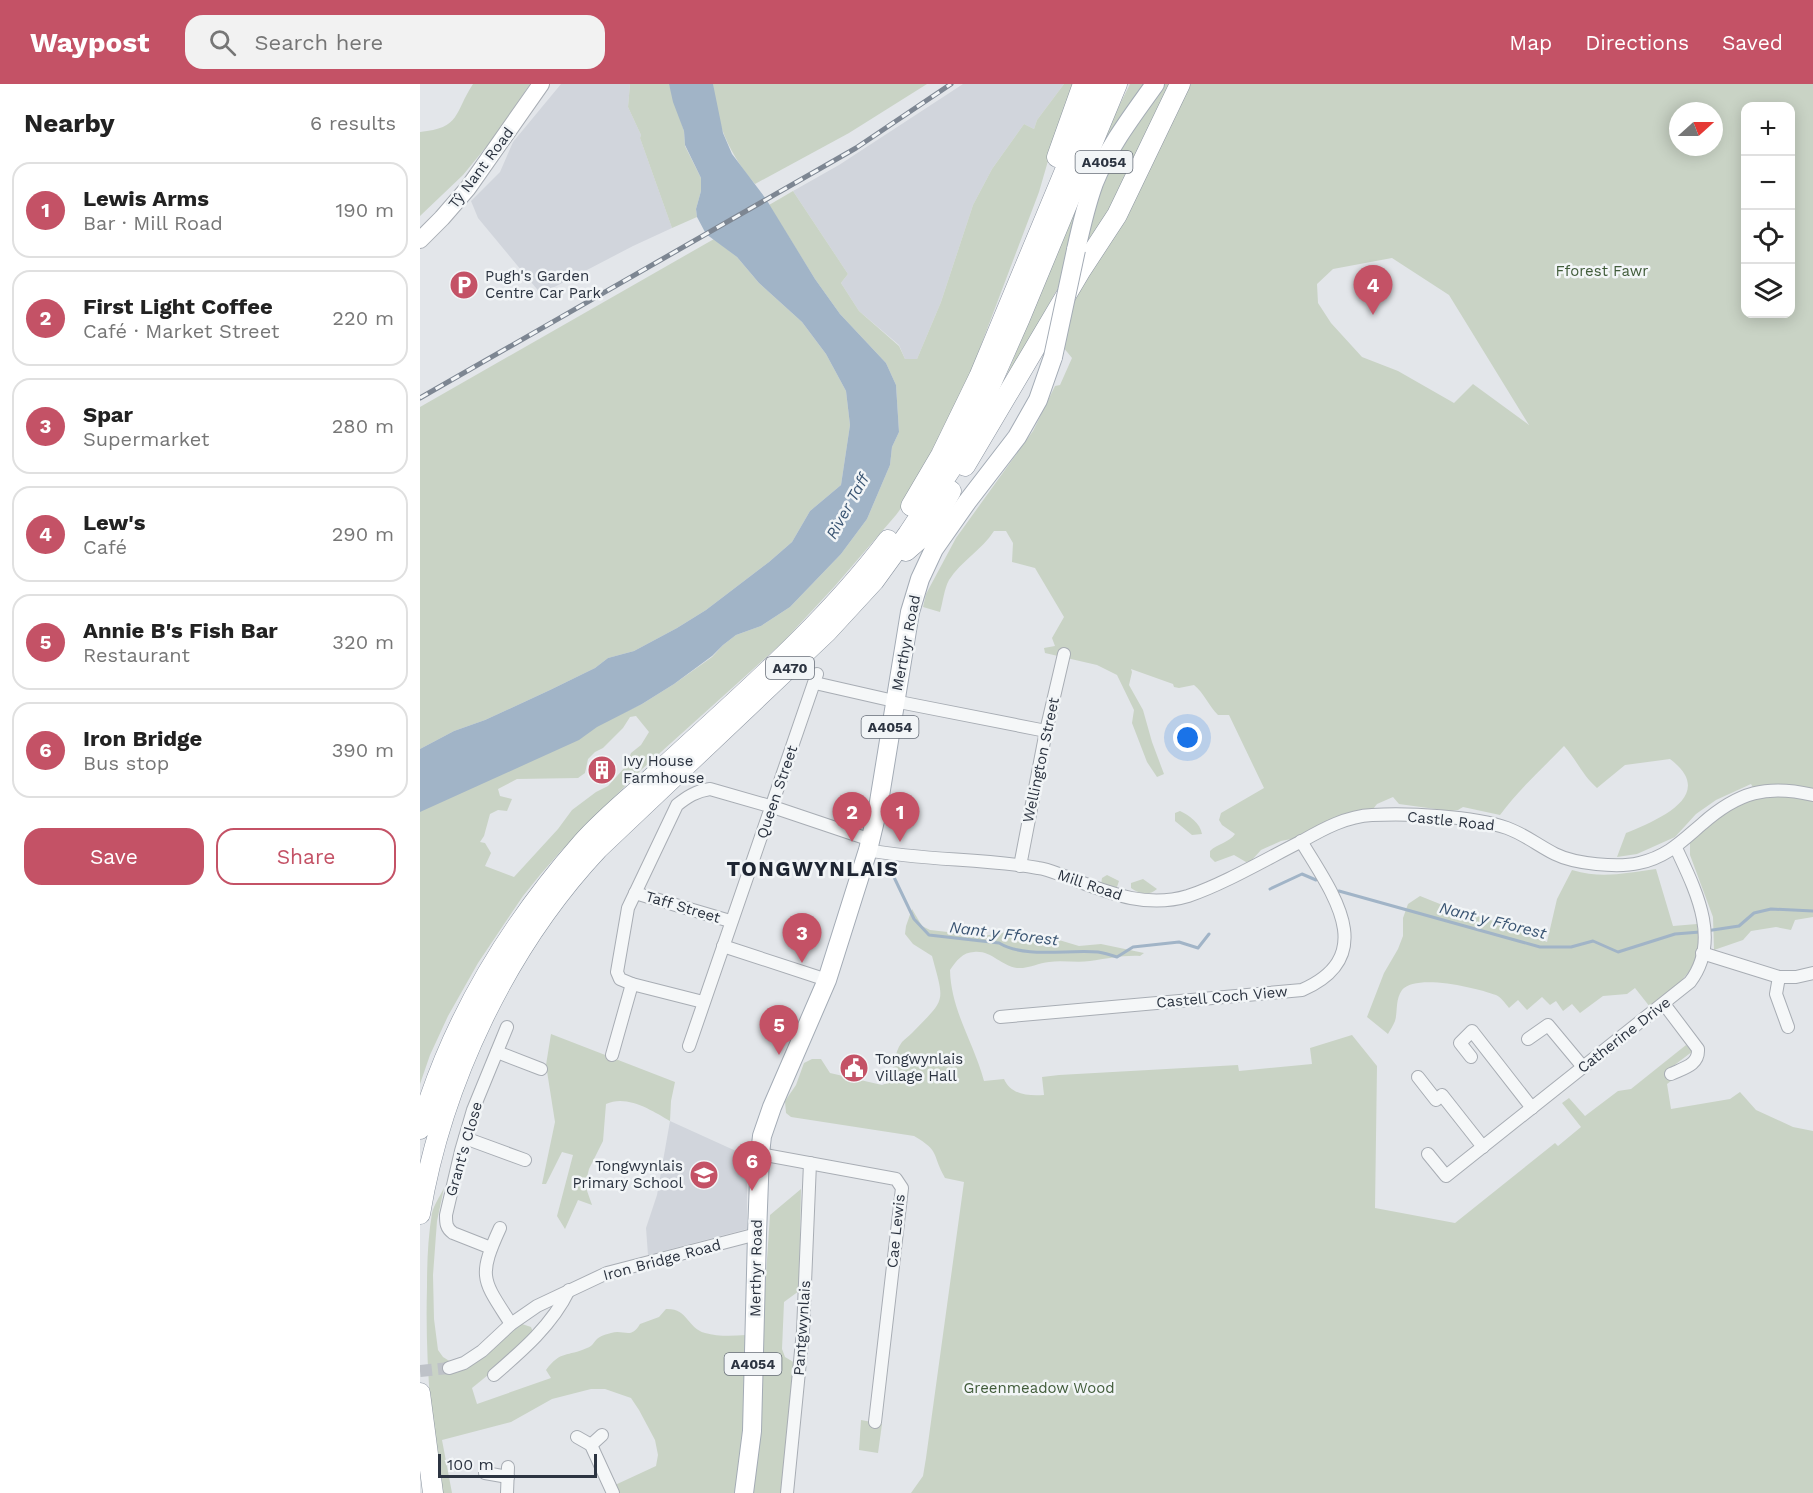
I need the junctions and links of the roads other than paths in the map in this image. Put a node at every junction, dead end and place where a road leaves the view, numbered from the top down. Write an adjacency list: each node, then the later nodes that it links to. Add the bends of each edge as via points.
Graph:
1 (1083, 84): 7 (highway, via 1058,153)
2 (1101, 84): 7 (highway, A470)
3 (1117, 84): 9 (highway, A470, via 1020,318 951,469)
4 (1155, 84): 11 (main road, Merthyr Road / A4054, bridge, via 1120,135 1095,182 1053,357 1038,400 1017,437 934,549 920,579)
5 (1180, 84): 9 (highway, via 1117,215 970,456 929,531)
6 (542, 87): 8 (main road, Tŷ Nant Road, via 468,188)
7 (1044, 219): 42 (highway, A470, via 979,377 941,455 902,520 816,624 584,842 548,886 520,922 469,1004)
8 (420, 240)
9 (874, 580): 49 (highway, A470, via 786,672 577,871 504,980 471,1046 440,1125)
10 (1064, 654): 12 (street, Wellington Street)
11 (894, 701): 12 (street); 14 (street, Queen Street, via 816,678); 16 (main road, Merthyr Road / A4054)
12 (1046, 731): 18 (street, Wellington Street)
13 (1813, 795): 17 (street, Castle Road, via 1776,789 1756,792 1718,810)
14 (773, 807): 16 (street, Mill Road); 19 (street, Mill Road, via 710,789 688,796 677,805); 20 (street, Queen Street)
15 (1301, 841): 17 (street, Castle Road, via 1344,821 1371,815 1453,818 1493,824 1571,860 1617,866 1640,863); 18 (street, Mill Road, via 1209,887 1169,900 1130,899 1041,868); 29 (street, Castell Coch View, via 1337,902 1345,930 1341,956 1314,984 1302,990)
16 (870, 845): 18 (street, Mill Road, via 898,856); 25 (main road, Merthyr Road / A4054)
17 (1676, 848): 22 (street, Catherine Drive, via 1700,903 1705,932)
18 (1020, 866)
19 (635, 893): 20 (street, Taff Street); 26 (street, Mill Road, via 628,908 617,972)
20 (730, 921): 21 (street, Queen Street)
21 (723, 946): 25 (street); 27 (street, Queen Street)
22 (1702, 953): 24 (street); 28 (street, Catherine Drive, via 1696,975)
23 (1813, 973): 24 (street)
24 (1779, 977): 31 (street, via 1776,994)
25 (828, 980): 45 (main road, Merthyr Road / A4054, via 772,1107)
26 (626, 981): 27 (street); 35 (street, Mill Road)
27 (703, 1002): 33 (street, Queen Street)
28 (1664, 1004): 37 (street, Catherine Drive); 39 (street, via 1698,1049 1699,1057)
29 (1000, 1017)
30 (507, 1027): 34 (street, Grant's Close)
31 (1788, 1027)
32 (1528, 1039): 37 (street, via 1548,1025)
33 (689, 1046)
34 (497, 1052): 38 (street); 43 (street, Grant's Close)
35 (612, 1055)
36 (1471, 1057): 41 (street, via 1460,1043 1472,1031)
37 (1583, 1067): 41 (street, Catherine Drive)
38 (541, 1069)
39 (1671, 1074)
40 (1418, 1077): 44 (street, via 1436,1100 1442,1095)
41 (1532, 1108): 44 (street, Catherine Drive)
42 (420, 1129)
43 (465, 1138): 47 (street); 52 (street, Grant's Close, via 446,1223 453,1233)
44 (1483, 1147): 46 (street, Catherine Drive, via 1446,1176)
45 (760, 1154): 48 (street, Cae Lewis); 51 (main road, Merthyr Road / A4054)
46 (1428, 1155)
47 (525, 1160)
48 (810, 1162): 58 (street, Cae Lewis, via 896,1179 902,1188); 67 (street, Pantgwynlais, via 803,1331)
49 (420, 1214)
50 (500, 1228): 52 (street)
51 (757, 1234): 53 (street, Iron Bridge Road, via 607,1273); 66 (main road, Merthyr Road / A4054, via 752,1431)
52 (491, 1248): 54 (street, via 484,1276 486,1285)
53 (569, 1290): 54 (street, Iron Bridge Road); 56 (street, via 539,1335)
54 (511, 1324): 55 (street, Iron Bridge Road, via 482,1351)
55 (449, 1368)
56 (494, 1375)
57 (420, 1394): 63 (highway)
58 (875, 1422)
59 (602, 1435): 61 (street)
60 (577, 1437): 61 (street)
61 (591, 1445): 65 (street)
62 (485, 1473): 64 (street, via 508,1472)
63 (433, 1493)
64 (507, 1493)
65 (613, 1493)
66 (744, 1493)
67 (787, 1493)

